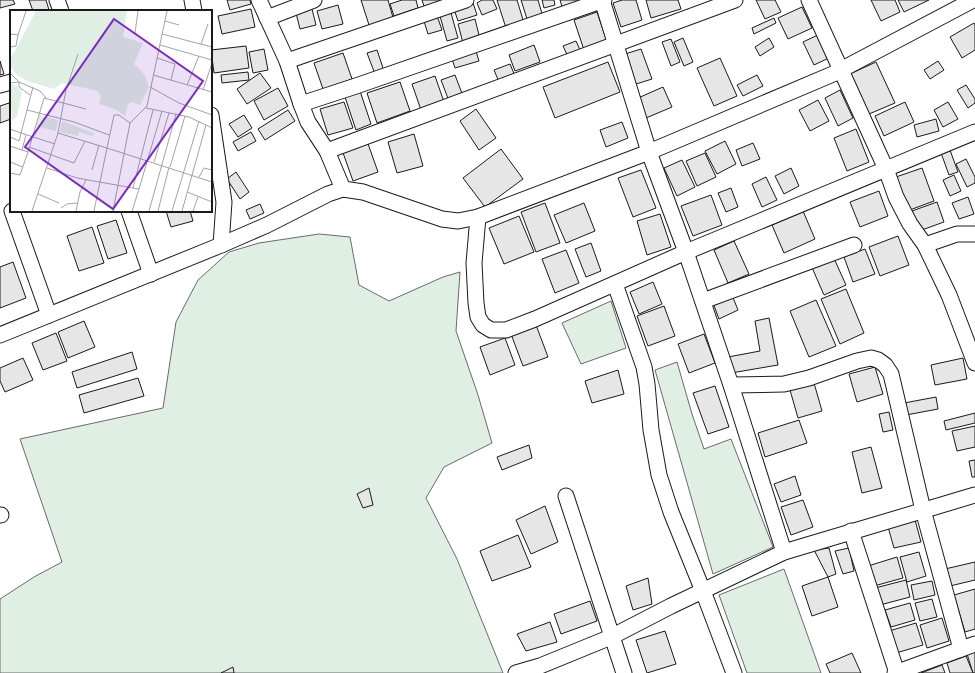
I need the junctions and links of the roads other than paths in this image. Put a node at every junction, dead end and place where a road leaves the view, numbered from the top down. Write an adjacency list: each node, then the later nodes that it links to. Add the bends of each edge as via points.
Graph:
1 (57, 0): 10 (street)
2 (192, 0): 11 (street)
3 (259, 0): 12 (street)
4 (314, 0): 12 (street)
5 (466, 0): 14 (street)
6 (603, 0): 13 (street); 18 (street)
7 (735, 0): 13 (street)
8 (809, 0): 15 (street)
9 (973, 0): 15 (street)
10 (61, 10)
11 (194, 10)
12 (267, 18): 14 (street)
13 (616, 45): 21 (street); 22 (street)
14 (287, 61): 18 (street)
15 (841, 69): 22 (street); 23 (street)
16 (10, 82): 17 (street)
17 (0, 85)
18 (301, 104): 21 (street, via 308,122)
19 (212, 122): 31 (street, via 224,202)
20 (975, 132): 23 (street)
21 (327, 151): 24 (street)
22 (649, 152): 27 (street); 32 (street)
23 (886, 169): 30 (street, via 896,197); 32 (street)
24 (343, 189): 27 (street, via 363,192 442,219 458,221); 31 (street)
25 (12, 212): 36 (street)
26 (129, 212): 33 (street)
27 (478, 217): 34 (street, via 474,263 476,303 478,317 483,325 492,330 506,330)
28 (975, 234): 30 (street, via 957,234)
29 (854, 245): 35 (street)
30 (925, 245): 38 (street, via 949,295)
31 (221, 246): 33 (street)
32 (686, 252): 34 (street); 35 (street)
33 (151, 274): 36 (street)
34 (615, 284): 45 (street, via 644,367 659,475)
35 (703, 301): 39 (street)
36 (49, 315): 37 (street)
37 (0, 335)
38 (975, 363)
39 (731, 385): 42 (street, via 784,384 857,361 871,358 878,360 885,365 890,374); 44 (street)
40 (975, 495): 42 (street)
41 (566, 496): 46 (street)
42 (923, 510): 43 (street); 47 (street)
43 (851, 531): 44 (street); 51 (street)
44 (784, 552): 45 (street)
45 (703, 591): 46 (street); 50 (street)
46 (611, 637): 48 (street); 49 (street)
47 (968, 646): 51 (street)
48 (516, 673)
49 (624, 673)
50 (734, 673)
51 (896, 673)

